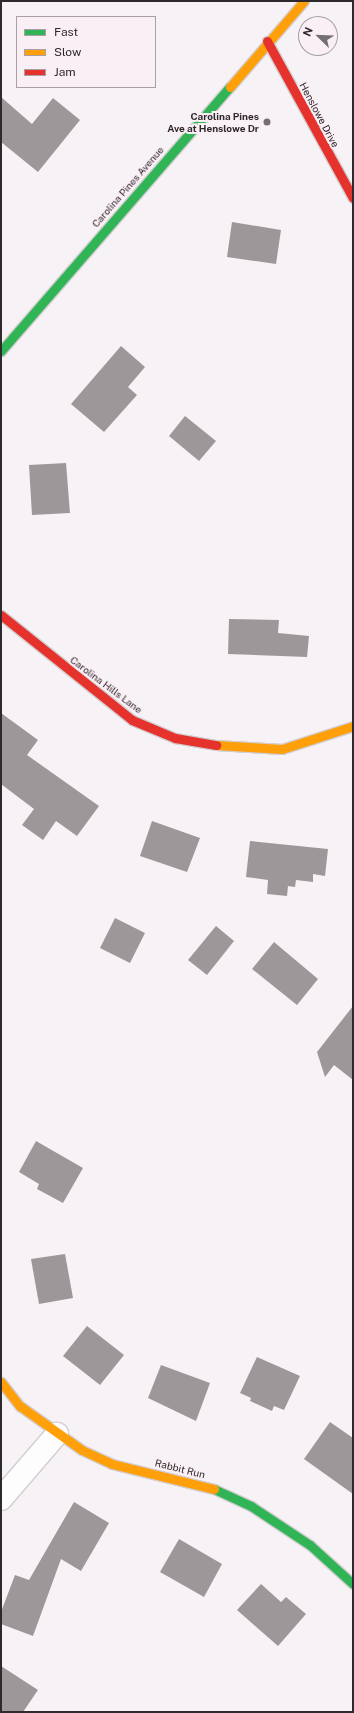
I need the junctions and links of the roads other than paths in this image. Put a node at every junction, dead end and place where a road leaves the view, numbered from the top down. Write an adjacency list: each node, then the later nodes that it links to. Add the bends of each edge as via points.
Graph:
1 (304, 1): 2 (street, Carolina Pines Avenue)
2 (267, 42): 3 (street, Henslowe Drive); 4 (street, Carolina Pines Avenue)
3 (353, 198)
4 (1, 351)
5 (1, 615): 6 (street, Carolina Hills Lane, via 132,720 175,738 225,746 282,749)
6 (353, 726)
7 (1, 1382): 8 (street, Rabbit Run, via 20,1406)
8 (57, 1434): 9 (street); 10 (street, Rabbit Run, via 82,1450 112,1464 211,1488 251,1506 310,1545)
9 (1, 1499)
10 (353, 1584)

